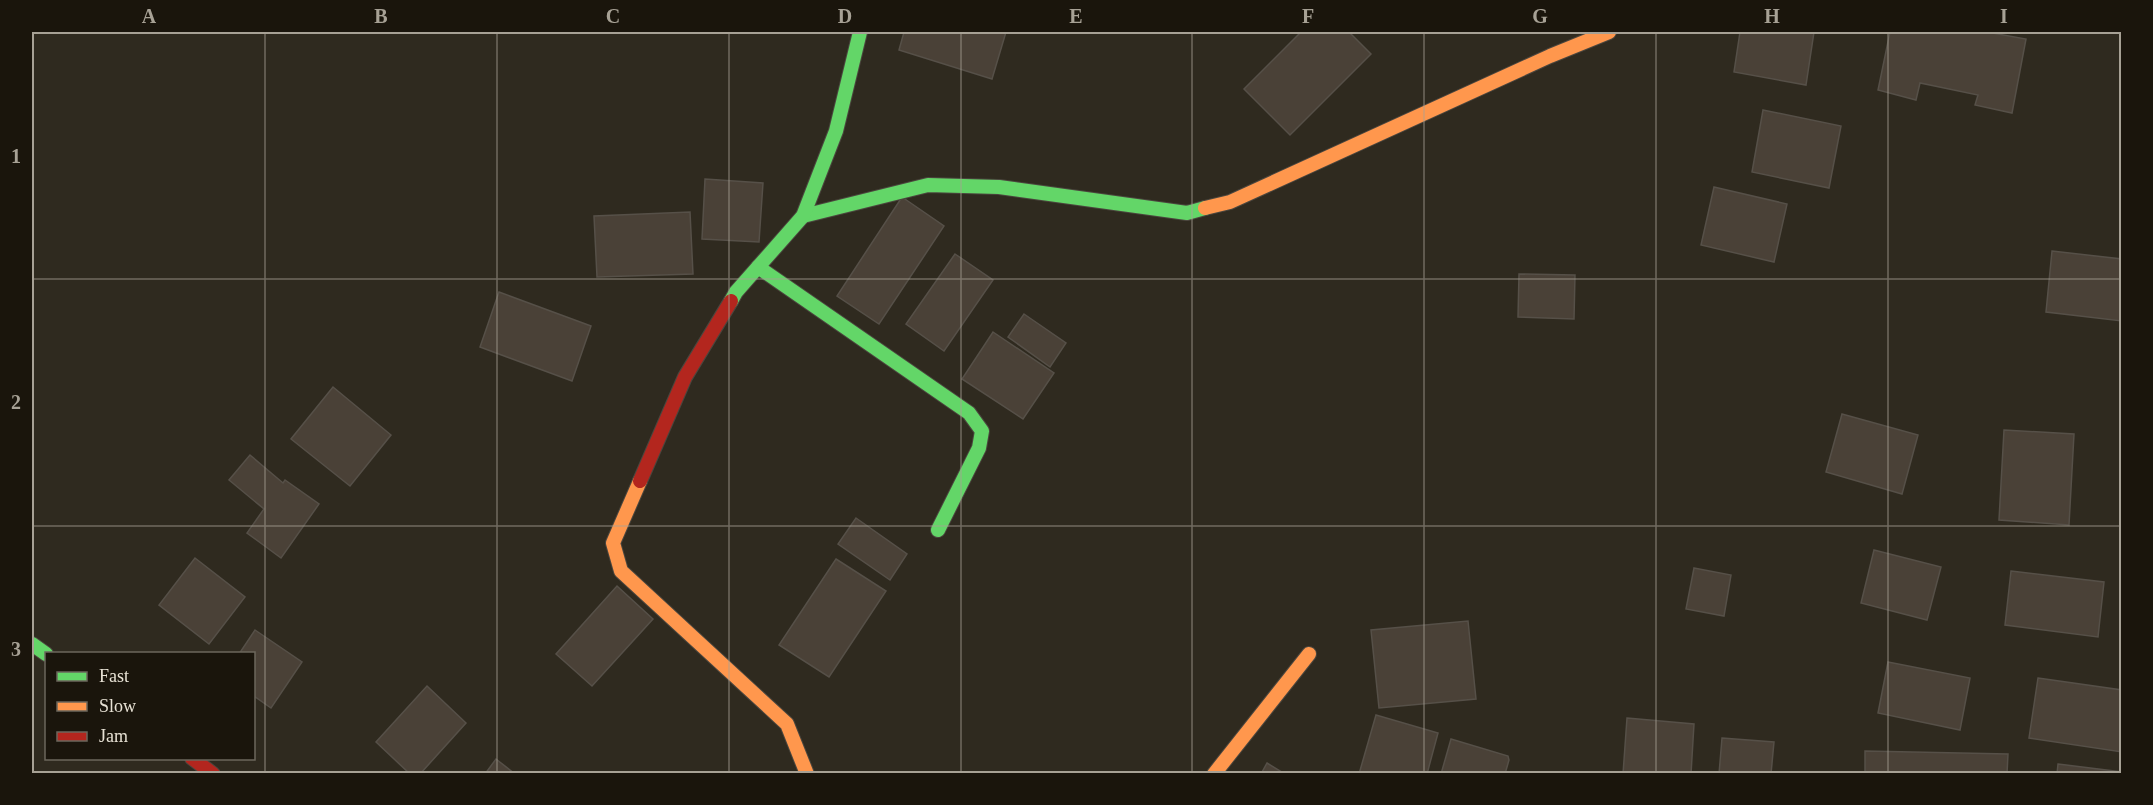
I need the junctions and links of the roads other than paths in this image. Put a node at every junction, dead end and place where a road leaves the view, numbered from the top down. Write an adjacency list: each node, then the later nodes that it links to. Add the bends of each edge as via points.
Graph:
1 (860, 32): 3 (street, via 836,131)
2 (1610, 32): 3 (street, via 1230,202 1187,213 999,187 928,185)
3 (803, 216): 4 (street)
4 (758, 267): 5 (street, via 969,413 982,431 979,448); 11 (street, via 736,292 685,377 613,543 621,570 630,582 786,724)
5 (938, 530)
6 (32, 644): 7 (street)
7 (45, 653)
8 (1309, 654): 12 (street)
9 (193, 760): 10 (street)
10 (213, 774)
11 (807, 774)
12 (1214, 774)

